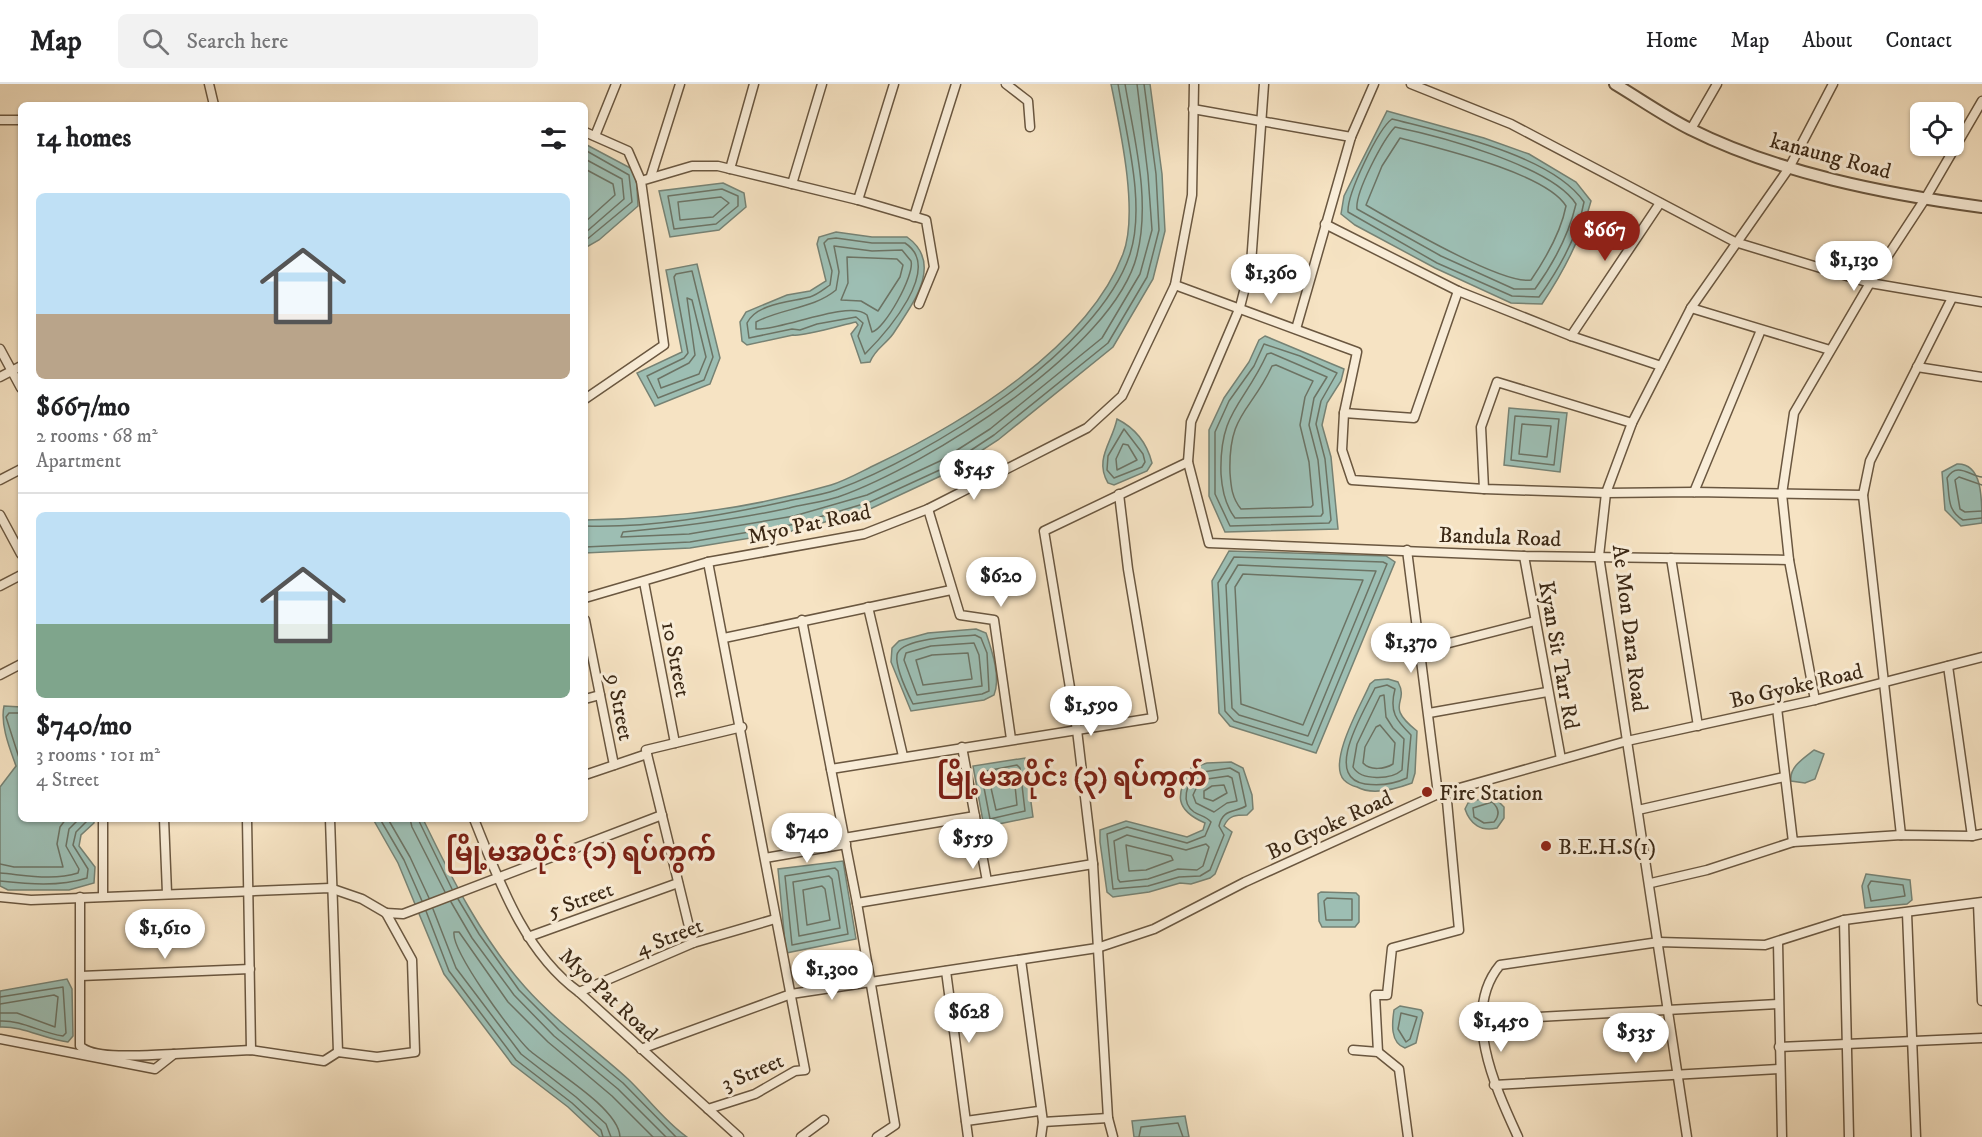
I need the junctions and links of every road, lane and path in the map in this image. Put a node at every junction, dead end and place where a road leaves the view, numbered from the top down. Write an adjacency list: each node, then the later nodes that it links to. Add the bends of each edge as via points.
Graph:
1 (209, 84): 17 (street)
2 (616, 84): 26 (street)
3 (680, 84): 30 (street)
4 (754, 84): 29 (street)
5 (822, 84): 32 (street)
6 (894, 84): 34 (street)
7 (956, 84): 37 (street)
8 (1006, 84): 23 (street, via 1028,101)
9 (1194, 84): 18 (street, Myo Pat Road)
10 (1264, 84): 22 (street)
11 (1374, 84): 27 (street)
12 (1411, 84): 35 (street, via 1511,124)
13 (1615, 84): 24 (street, kanaung Road)
14 (1717, 84): 24 (street)
15 (1833, 84): 28 (street, Ae Mon Dara Road)
16 (1982, 101): 19 (street)
17 (213, 102)
18 (1193, 109): 22 (street); 41 (street, Myo Pat Road, via 1192,195)
19 (1978, 116): 33 (street)
20 (0, 120): 21 (street)
21 (18, 120)
22 (1263, 120): 27 (street); 46 (street, via 1251,264)
23 (1030, 127)
24 (1690, 129): 28 (street, kanaung Road)
25 (588, 133): 26 (street)
26 (595, 136): 31 (street, via 628,151)
27 (1352, 137): 38 (street)
28 (1789, 168): 33 (street, kanaung Road); 39 (street, Ae Mon Dara Road)
29 (730, 169): 30 (street, via 693,165); 32 (street)
30 (651, 176): 31 (street)
31 (641, 181): 60 (street, via 664,345)
32 (792, 184): 34 (street)
33 (1925, 199): 36 (street, kanaung Road); 40 (street)
34 (858, 200): 37 (street)
35 (1660, 203): 39 (street); 50 (street)
36 (1982, 207)
37 (914, 217): 45 (street, via 926,220 934,267)
38 (1325, 224): 42 (street); 48 (street)
39 (1735, 242): 40 (street); 47 (street, Ae Mon Dara Road)
40 (1870, 283): 43 (street); 52 (street)
41 (1174, 285): 46 (street); 72 (street, Myo Pat Road, via 1122,396 1087,428)
42 (1458, 291): 50 (street); 61 (street, via 1414,418)
43 (1952, 298): 44 (street); 54 (street)
44 (1982, 302)
45 (919, 304)
46 (1240, 307): 48 (street); 63 (street, via 1191,422)
47 (1691, 308): 49 (street); 53 (street, Ae Mon Dara Road)
48 (1296, 329): 61 (street, via 1357,352)
49 (1761, 330): 52 (street); 67 (street)
50 (1571, 336): 53 (street)
51 (0, 348): 56 (street)
52 (1830, 350): 70 (street, via 1794,413)
53 (1662, 366): 62 (street, Ae Mon Dara Road)
54 (1917, 367): 58 (street); 71 (street, via 1870,460)
55 (18, 368): 56 (street)
56 (12, 371): 57 (street); 59 (street)
57 (0, 377)
58 (1982, 377)
59 (18, 382)
60 (588, 397)
61 (1344, 413): 66 (street, via 1342,450 1352,480)
62 (1632, 423): 66 (street, via 1497,382 1482,422); 68 (street, Ae Mon Dara Road)
63 (1188, 462): 69 (street); 75 (street, Bandula Road, via 1209,543)
64 (18, 471): 65 (street)
65 (0, 480)
66 (1484, 489): 68 (street)
67 (1694, 492): 68 (street); 70 (street)
68 (1606, 493): 77 (street, Ae Mon Dara Road)
69 (1119, 494): 105 (street, via 1044,531); 105 (street, via 1153,718)
70 (1782, 494): 71 (street); 79 (street)
71 (1863, 495): 96 (street)
72 (928, 509): 80 (street, Myo Pat Road, via 864,534); 84 (street)
73 (0, 515): 74 (street)
74 (18, 548)
75 (1407, 550): 76 (street, Bandula Road); 91 (street)
76 (1524, 556): 77 (street, Bandula Road); 88 (street, Kyan Sit Tarr Rd)
77 (1599, 556): 78 (street, Bandula Road); 107 (street, Ae Mon Dara Road)
78 (1671, 558): 79 (street, Bandula Road); 103 (street)
79 (1789, 560): 100 (street)
80 (708, 562): 82 (street, Myo Pat Road); 90 (street)
81 (18, 577): 83 (street)
82 (644, 582): 85 (street, Myo Pat Road); 108 (street, 10 Street)
83 (0, 586)
84 (951, 590): 86 (street); 106 (street, via 960,615 994,620)
85 (588, 597)
86 (868, 607): 87 (street); 111 (street)
87 (802, 620): 90 (street); 114 (street)
88 (1535, 621): 91 (street); 97 (street, Kyan Sit Tarr Rd)
89 (588, 635): 98 (street, 9 Street)
90 (724, 638): 104 (street)
91 (1422, 650): 102 (street)
92 (1982, 657): 94 (street, Bo Gyoke Road)
93 (18, 666): 95 (street)
94 (1948, 666): 96 (street, Bo Gyoke Road); 128 (street)
95 (0, 675)
96 (1885, 682): 100 (street, Bo Gyoke Road); 127 (street)
97 (1547, 692): 102 (street); 112 (street, Kyan Sit Tarr Rd)
98 (600, 695): 99 (street); 113 (street, 9 Street)
99 (588, 698)
100 (1815, 700): 101 (street, Bo Gyoke Road)
101 (1777, 708): 103 (street, Bo Gyoke Road); 116 (street)
102 (1429, 713): 117 (street)
103 (1698, 726): 107 (street, Bo Gyoke Road)
104 (741, 727): 108 (street); 131 (street)
105 (1077, 730): 106 (street); 132 (street)
106 (1011, 739): 109 (street)
107 (1627, 741): 112 (street, Bo Gyoke Road); 118 (street, Ae Mon Dara Road)
108 (675, 743): 110 (street, via 646,750)
109 (962, 747): 111 (street); 120 (street)
110 (647, 754): 113 (street); 119 (street)
111 (903, 756): 114 (street)
112 (1561, 759): 117 (street, Bo Gyoke Road)
113 (614, 765): 115 (street)
114 (831, 769): 129 (street)
115 (588, 774)
116 (1784, 777): 118 (street); 130 (street)
117 (1438, 794): 153 (street, Bo Gyoke Road, via 1245,882 1154,929); 175 (street, via 1447,801 1459,930 1392,948 1387,994 1375,995)
118 (1638, 810): 136 (street, Ae Mon Dara Road)
119 (662, 815): 133 (street); 135 (street)
120 (975, 816): 129 (street); 134 (street)
121 (104, 822): 140 (street)
122 (164, 822): 139 (street)
123 (247, 822): 138 (street)
124 (330, 822): 137 (street)
125 (475, 822): 133 (street, Myo Pat Road)
126 (1982, 834): 128 (street)
127 (1900, 835): 128 (street); 130 (street)
128 (1972, 836)
129 (845, 841): 131 (street); 143 (street)
130 (1793, 842): 136 (street, via 1707,870)
131 (765, 858): 147 (street)
132 (1093, 864): 134 (street); 153 (street)
133 (498, 878): 145 (street, via 403,914); 149 (street, Myo Pat Road)
134 (987, 881): 143 (street)
135 (678, 883): 149 (street, 5 Street); 152 (street)
136 (1651, 883): 150 (street, Ae Mon Dara Road)
137 (330, 888): 138 (street); 145 (street, via 362,899); 174 (street)
138 (250, 890): 139 (street); 155 (street)
139 (167, 893): 140 (street)
140 (104, 896): 142 (street)
141 (0, 897): 142 (street)
142 (80, 897): 158 (street)
143 (857, 903): 159 (street)
144 (1980, 903): 146 (street); 156 (street)
145 (386, 913): 174 (street, via 412,960 415,1052 377,1056)
146 (1907, 913): 148 (street); 168 (street)
147 (775, 919): 152 (street, 4 Street); 161 (street)
148 (1844, 920): 151 (street); 169 (street)
149 (528, 937): 160 (street, Myo Pat Road, via 558,977)
150 (1659, 942): 151 (street); 164 (street, Ae Mon Dara Road); 165 (street, via 1500,965 1490,977)
151 (1778, 942): 163 (street)
152 (693, 943): 160 (street, 4 Street)
153 (1097, 948): 154 (street, Bo Gyoke Road); 182 (street)
154 (1021, 960): 157 (street, Bo Gyoke Road); 181 (street)
155 (250, 969): 158 (street); 172 (street)
156 (1982, 969): 162 (street)
157 (946, 971): 159 (street, Bo Gyoke Road); 184 (street)
158 (81, 976): 176 (street, via 80,1046 85,1051)
159 (869, 982): 161 (street, Bo Gyoke Road); 188 (street, via 895,1125)
160 (579, 992): 171 (street, Myo Pat Road)
161 (791, 994): 171 (street, Bo Gyoke Road); 180 (street, 3 Street, via 805,1070 795,1071 755,1094)
162 (1982, 1001)
163 (1778, 1004): 164 (street); 170 (street)
164 (1669, 1008): 165 (street); 178 (street, Ae Mon Dara Road)
165 (1481, 1020): 179 (street)
166 (1982, 1038): 168 (street)
167 (0, 1039): 176 (street, via 156,1069)
168 (1913, 1041): 169 (street); 197 (street)
169 (1845, 1044): 170 (street); 196 (street)
170 (1779, 1047): 177 (street)
171 (641, 1049): 180 (street, Myo Pat Road)
172 (251, 1050): 174 (street, via 324,1061); 176 (street)
173 (1353, 1050): 175 (street)
174 (338, 1052)
175 (1378, 1052): 192 (street, via 1399,1069)
176 (174, 1054)
177 (1779, 1069): 178 (street); 195 (street)
178 (1679, 1075): 179 (street); 194 (street, Ae Mon Dara Road)
179 (1494, 1085): 193 (street)
180 (708, 1109): 186 (street, Myo Pat Road)
181 (1039, 1110): 184 (street); 185 (street)
182 (1108, 1119): 185 (street); 191 (street)
183 (824, 1120): 187 (street)
184 (966, 1121): 189 (street)
185 (1043, 1122): 190 (street)
186 (739, 1137)
187 (801, 1137)
188 (877, 1137)
189 (968, 1137)
190 (1041, 1137)
191 (1113, 1137)
192 (1408, 1137)
193 (1518, 1137)
194 (1687, 1137)
195 (1782, 1137)
196 (1849, 1137)
197 (1916, 1137)

